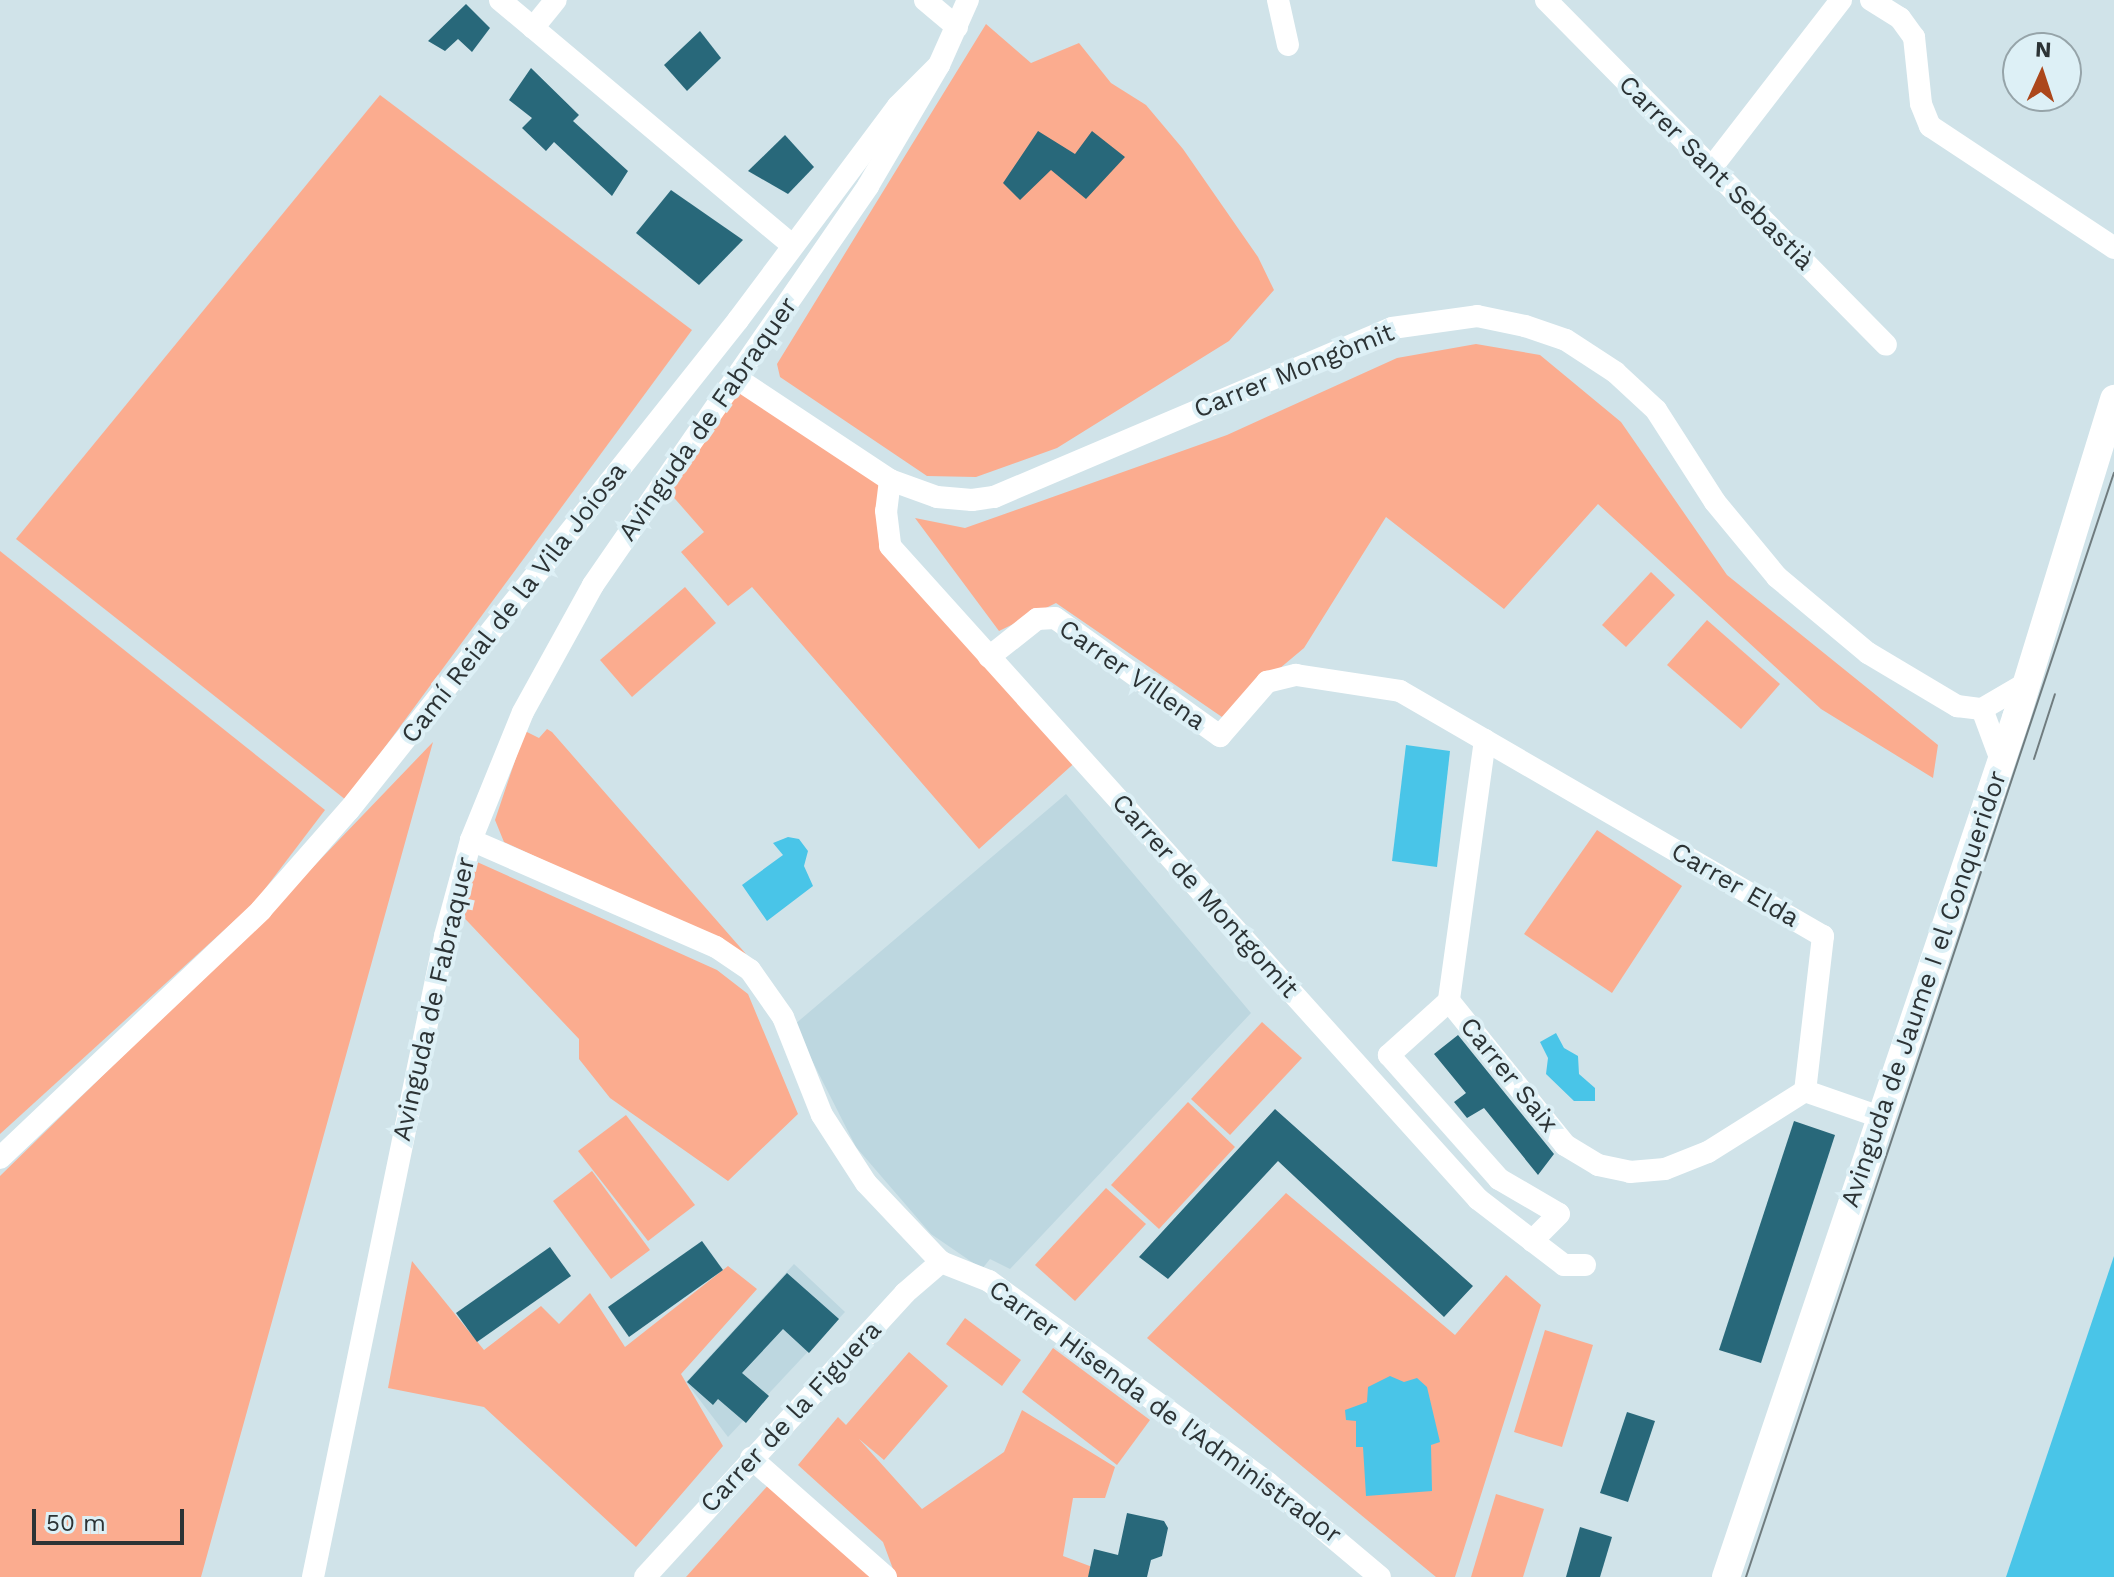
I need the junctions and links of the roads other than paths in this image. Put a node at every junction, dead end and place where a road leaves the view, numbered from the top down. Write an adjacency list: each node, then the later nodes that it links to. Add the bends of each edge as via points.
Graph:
1 (500, 0): 10 (street)
2 (556, 0): 10 (street)
3 (925, 0): 9 (street)
4 (968, 0): 9 (street, Camí Reial de la Vila Joiosa)
5 (1278, 0): 11 (street)
6 (1546, 0): 13 (street, Carrer Sant Sebastià)
7 (1841, 0): 13 (street)
8 (1871, 0): 15 (street, via 1900,18 1914,37 1921,104 1930,126)
9 (957, 27): 12 (street, Camí Reial de la Vila Joiosa)
10 (533, 28): 14 (street)
11 (1288, 45)
12 (939, 65): 14 (street, Camí Reial de la Vila Joiosa, via 898,106); 17 (street, Avinguda de Fabraquer, via 868,186)
13 (1712, 167): 16 (street, Carrer Sant Sebastià)
14 (792, 245): 29 (street, Camí Reial de la Vila Joiosa, via 441,697 329,832 261,910)
15 (2114, 248)
16 (1886, 345)
17 (736, 378): 19 (street, Carrer Mongòmit); 25 (street, Avinguda de Fabraquer, via 593,585 523,712)
18 (2114, 399): 21 (street, Avinguda de Jaume I el Conqueridor)
19 (890, 480): 20 (street, Carrer de Montgomit, via 890,546); 22 (street, Carrer Mongòmit, via 937,497 994,497 1392,328 1477,316 1513,323 1566,340 1646,400 1715,502 1777,577 1868,653 1957,706)
20 (989, 657): 23 (street, Carrer Villena, via 1037,619 1055,618 1220,736 1267,682 1296,675 1400,691); 30 (street, Carrer de Montgomit, via 1478,1199)
21 (2025, 684): 22 (street); 24 (street, Avinguda de Jaume I el Conqueridor)
22 (1982, 709): 24 (street)
23 (1485, 740): 26 (street, Carrer Saix); 27 (street, Carrer Elda, via 1823,936)
24 (2001, 760): 28 (street, Avinguda de Jaume I el Conqueridor)
25 (471, 840): 31 (street, via 716,947 750,970 783,1017 822,1115 866,1183); 34 (street, Avinguda de Fabraquer, via 438,966)
26 (1449, 1001): 27 (street, Carrer Saix, via 1565,1145 1598,1165 1630,1172 1665,1169 1708,1152); 30 (street, via 1389,1055 1499,1179 1559,1214)
27 (1805, 1091): 28 (street)
28 (1880, 1117): 38 (street, Avinguda de Jaume I el Conqueridor)
29 (0, 1158)
30 (1532, 1241): 32 (street, Carrer de Montgomit, via 1564,1265)
31 (941, 1262): 33 (street, Carrer de la Figuera, via 905,1293); 37 (street, Carrer Hisenda de l'Administrador, via 989,1281 1268,1483)
32 (1585, 1265)
33 (751, 1458): 35 (street, Carrer de la Figuera); 36 (street)
34 (313, 1577)
35 (645, 1577)
36 (886, 1577)
37 (1380, 1577)
38 (1726, 1577)

